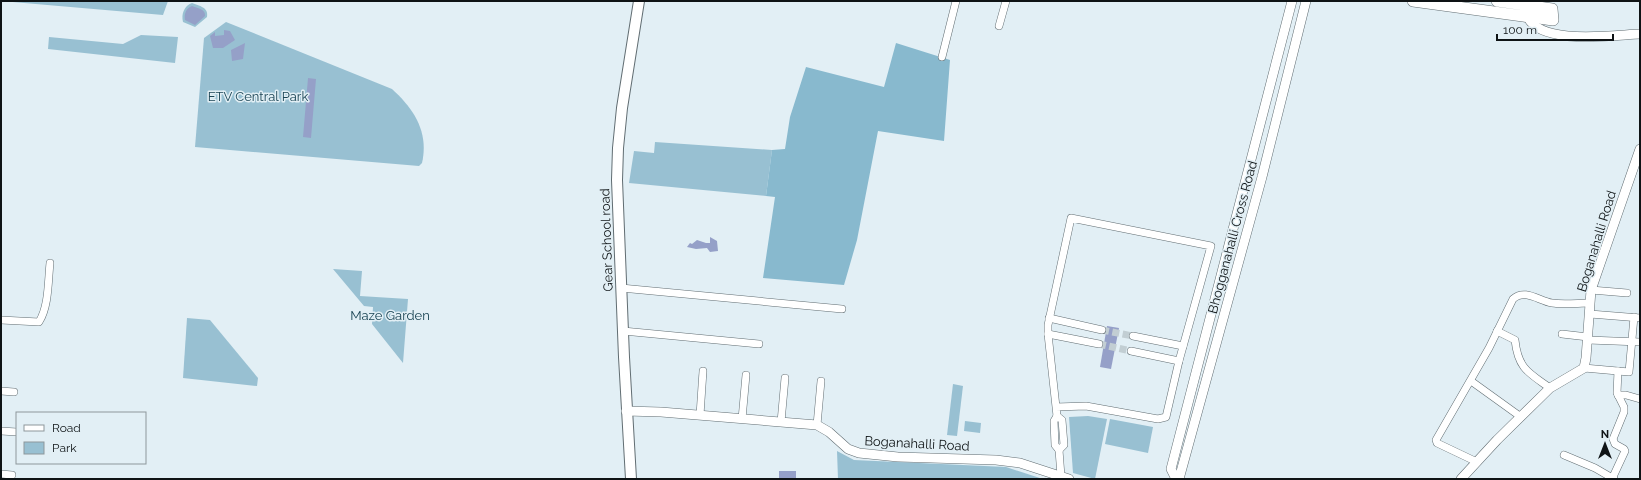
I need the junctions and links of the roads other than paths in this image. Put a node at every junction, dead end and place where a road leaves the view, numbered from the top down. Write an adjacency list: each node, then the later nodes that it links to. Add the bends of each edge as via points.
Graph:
1 (639, 1): 16 (main road, Gear School road, via 618,148)
2 (956, 1): 11 (street)
3 (1006, 1): 9 (street)
4 (1292, 1): 13 (street, Bhogganahalli Cross Road)
5 (1306, 1): 14 (street, Bhogganahalli Cross Road)
6 (1414, 1): 8 (main road)
7 (1497, 1): 8 (main road, via 1552,14)
8 (1527, 16): 10 (street, via 1532,25 1572,37)
9 (999, 26)
10 (1640, 34)
11 (942, 57)
12 (1640, 149): 17 (street, Boganahalli Road)
13 (1248, 173): 14 (street); 66 (street, Bhogganahalli Cross Road, via 1171,469)
14 (1262, 177): 66 (street, Bhogganahalli Cross Road)
15 (50, 263): 24 (street, via 45,303 39,322)
16 (621, 288): 20 (street); 27 (main road, Gear School road)
17 (1591, 290): 18 (street); 19 (street, Boganahalli Road)
18 (1627, 293)
19 (1590, 303): 21 (street, Boganahalli Road); 26 (street, via 1551,303 1518,294)
20 (842, 309)
21 (1590, 314): 23 (street); 31 (street, Boganahalli Road)
22 (1049, 318): 25 (street); 28 (street); 35 (street, via 1071,218 1210,246)
23 (1637, 318): 32 (street)
24 (1, 320)
25 (1102, 330)
26 (1497, 331): 44 (street); 45 (street, via 1515,340 1516,353 1525,370)
27 (623, 332): 33 (street); 51 (main road, Gear School road)
28 (1048, 334): 34 (street); 50 (street)
29 (1562, 334): 31 (street)
30 (1133, 336): 35 (street)
31 (1588, 339): 32 (street); 38 (street, Boganahalli Road)
32 (1636, 342): 40 (street, via 1629,372)
33 (759, 344)
34 (1099, 344)
35 (1184, 346): 37 (street)
36 (1131, 351): 37 (street)
37 (1179, 361): 50 (street, via 1166,417 1162,419 1086,406)
38 (1584, 368): 40 (street); 45 (street)
39 (703, 371): 52 (street)
40 (1618, 371): 48 (street)
41 (746, 375): 54 (street)
42 (785, 378): 55 (street)
43 (821, 381): 56 (street)
44 (1471, 381): 53 (street); 60 (street, via 1436,440 1437,443)
45 (1550, 388): 53 (street)
46 (1, 392): 47 (street)
47 (14, 392)
48 (1618, 395): 49 (street); 68 (street, via 1624,412 1613,439 1615,444 1625,451)
49 (1640, 399)
50 (1056, 408): 63 (street, via 1057,416 1062,420 1064,445 1059,450)
51 (626, 411): 52 (street); 64 (main road, Gear School road)
52 (700, 415): 54 (street)
53 (1521, 417): 60 (street)
54 (742, 419): 55 (street)
55 (781, 422): 56 (street)
56 (817, 425): 63 (street, Boganahalli Road, via 848,449 859,453 928,459 996,460 1020,463)
57 (1, 431): 58 (street)
58 (16, 432)
59 (1564, 454): 68 (street)
60 (1477, 462): 67 (street)
61 (1, 474): 62 (street)
62 (12, 475)
63 (1065, 477): 65 (street)
64 (631, 479)
65 (1046, 479)
66 (1177, 479)
67 (1461, 479)
68 (1613, 479)

